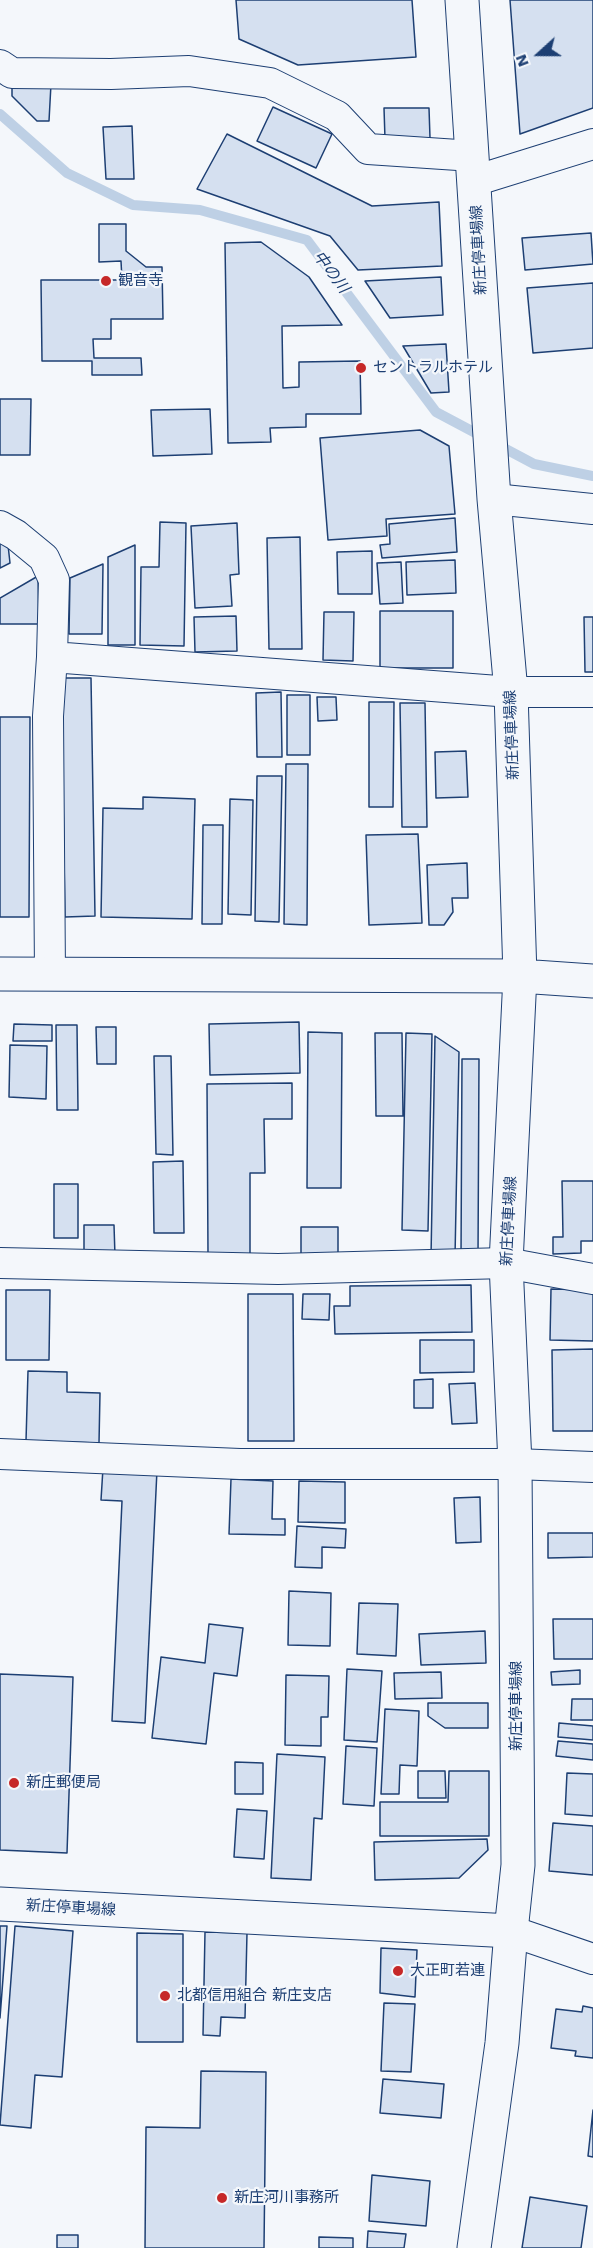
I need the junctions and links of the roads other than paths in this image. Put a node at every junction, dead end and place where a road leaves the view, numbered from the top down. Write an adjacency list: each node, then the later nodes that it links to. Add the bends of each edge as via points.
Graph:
1 (462, 0): 4 (main road, 新庄停車場線)
2 (0, 65): 4 (street, via 12,73 189,71 270,83 337,116 368,149)
3 (593, 144): 4 (street)
4 (473, 168): 5 (main road, 新庄停車場線)
5 (494, 499): 6 (street); 9 (main road, 新庄停車場線)
6 (593, 509)
7 (0, 526): 8 (street, via 44,558 54,580)
8 (52, 657): 9 (street); 12 (street, via 48,716)
9 (511, 692): 10 (street); 13 (main road, 新庄停車場線)
10 (593, 692)
11 (0, 974): 12 (main road)
12 (50, 975): 13 (main road)
13 (520, 976): 14 (main road); 16 (main road, 新庄停車場線)
14 (593, 981)
15 (0, 1263): 16 (street, via 278,1269)
16 (506, 1263): 17 (street); 19 (main road, 新庄停車場線)
17 (593, 1279)
18 (0, 1454): 19 (street, via 240,1464)
19 (515, 1464): 20 (street); 22 (main road, 新庄停車場線, via 518,1865)
20 (593, 1467)
21 (0, 1904): 22 (main road, 新庄停車場線)
22 (511, 1931): 23 (street); 24 (main road, via 502,2043)
23 (593, 1959)
24 (474, 2248)

